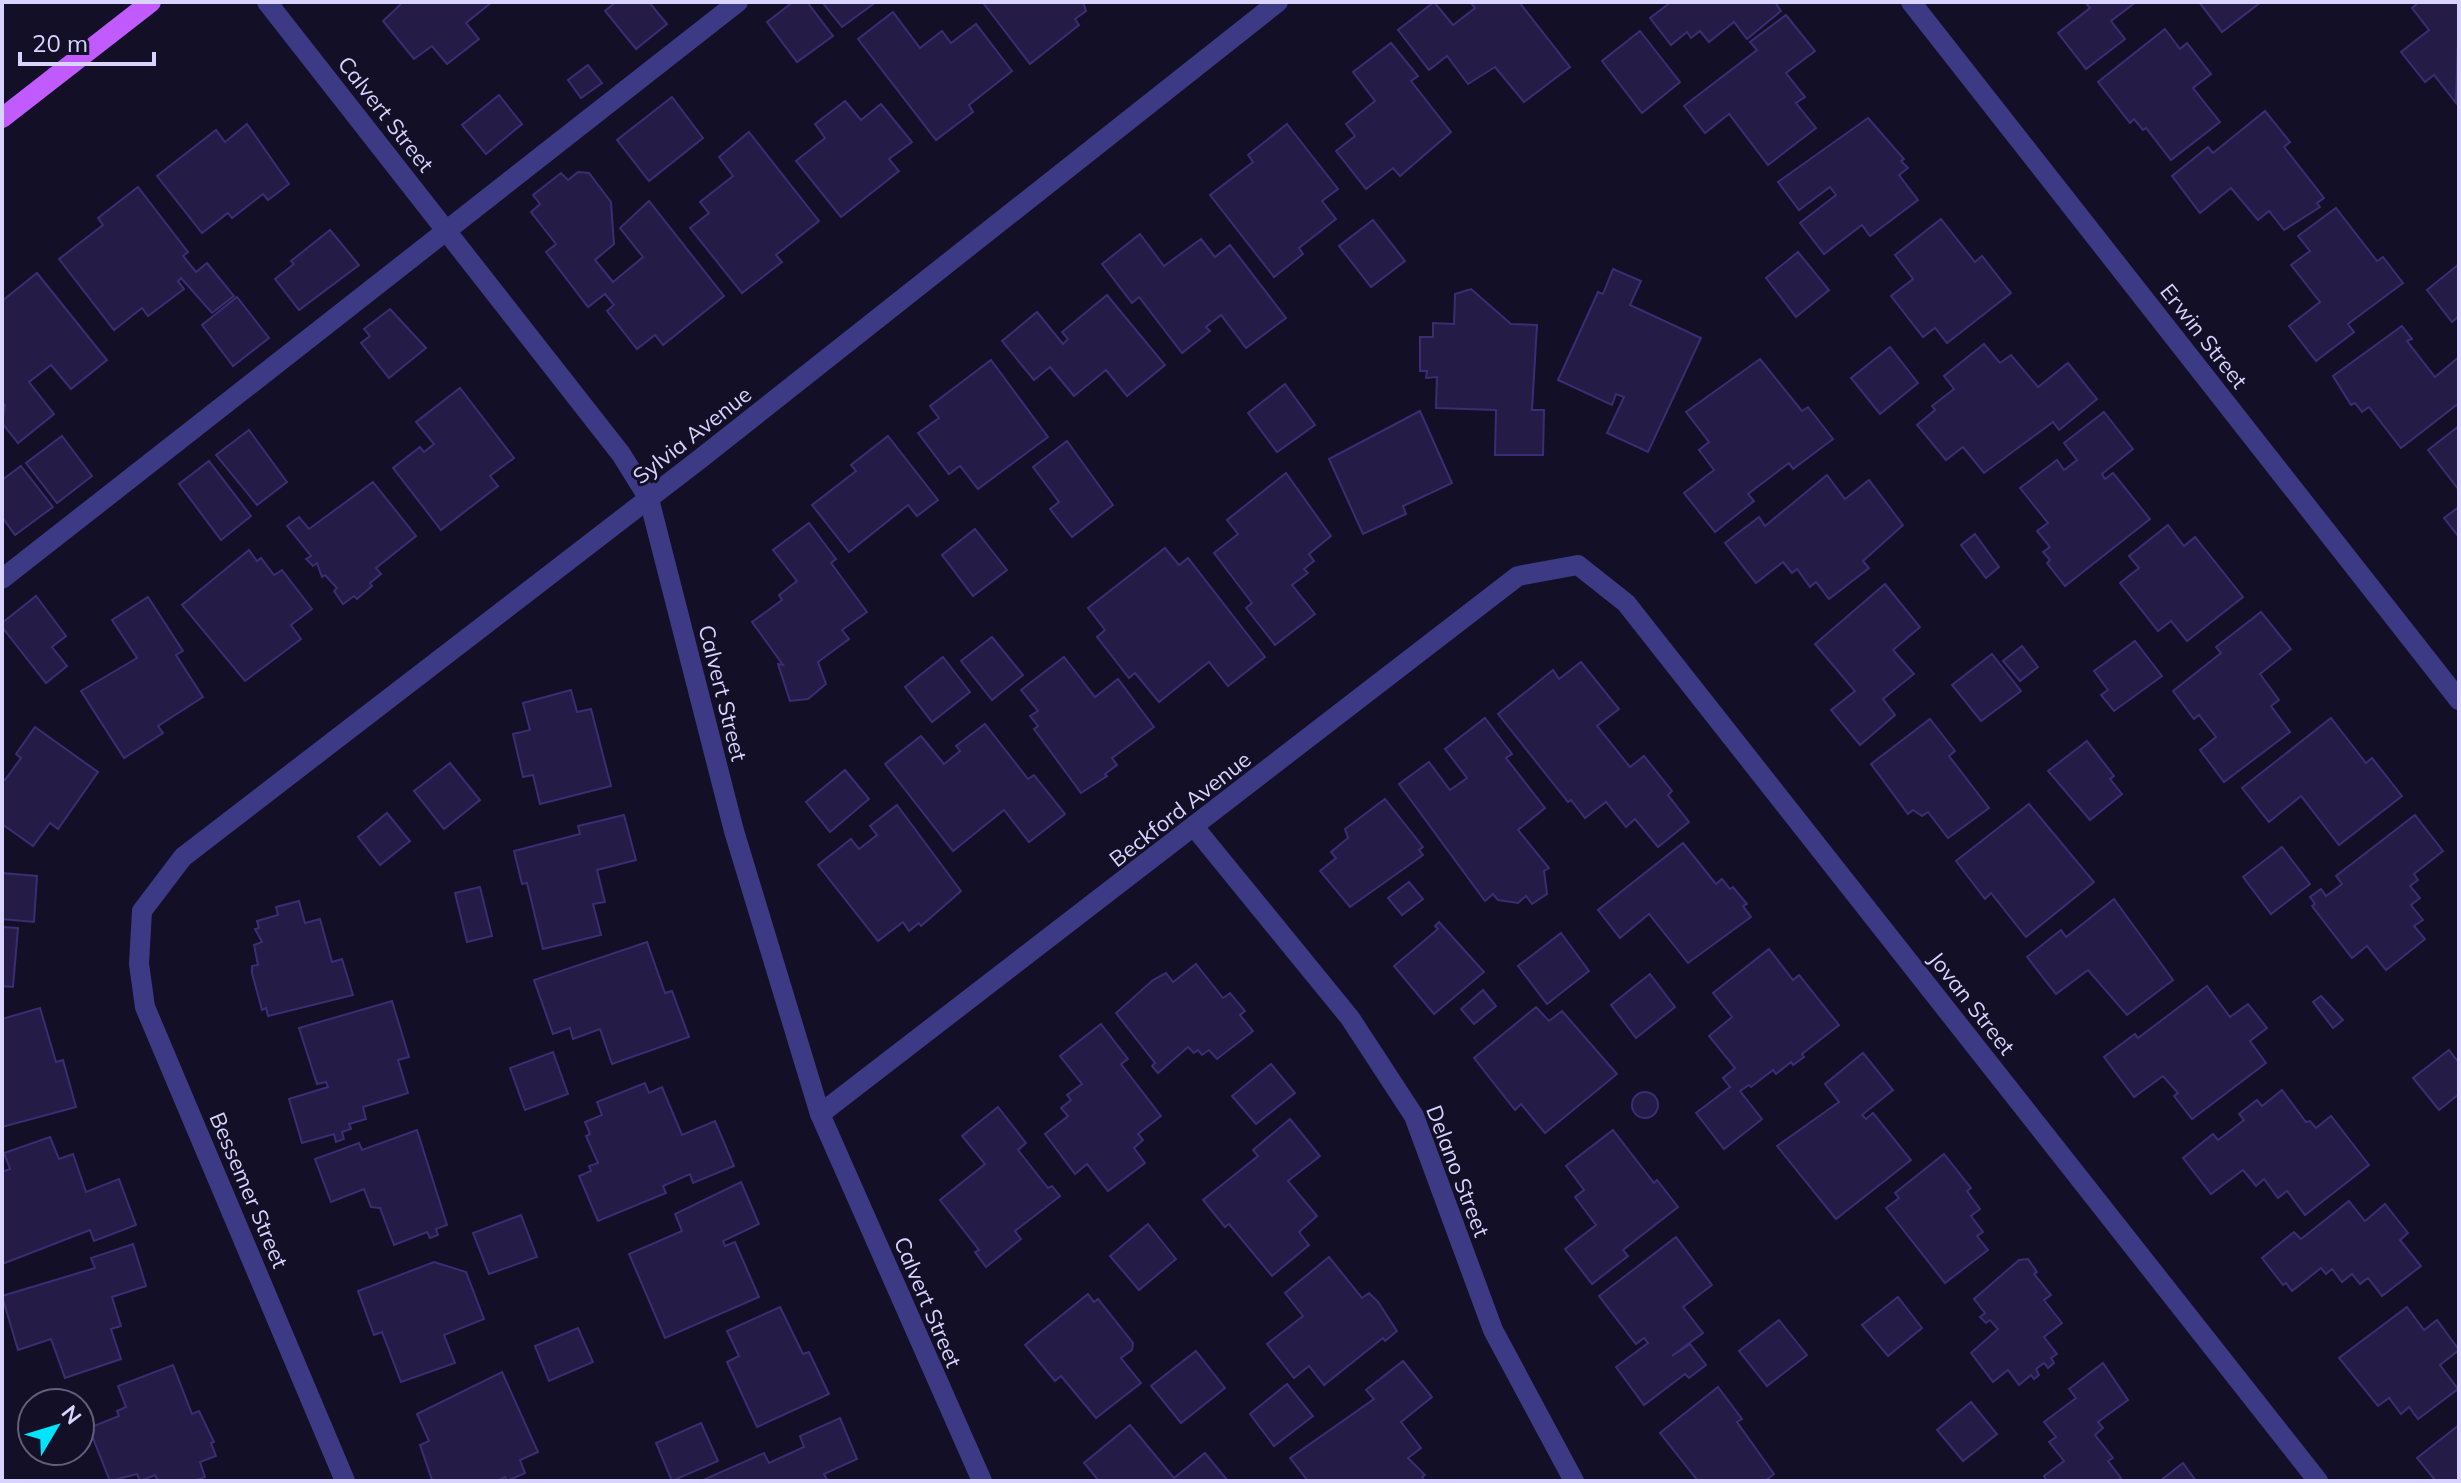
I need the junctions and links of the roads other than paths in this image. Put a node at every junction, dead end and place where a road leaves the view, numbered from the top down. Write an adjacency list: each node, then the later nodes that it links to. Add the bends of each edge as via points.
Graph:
1 (151, 2): 6 (main road)
2 (267, 2): 7 (street, Calvert Street)
3 (738, 2): 7 (street)
4 (1278, 2): 8 (street, Sylvia Avenue)
5 (1911, 2): 11 (street, Erwin Street)
6 (2, 118)
7 (448, 230): 8 (street, Calvert Street, via 621,454); 10 (street)
8 (649, 499): 13 (street, Sylvia Avenue, via 183,857); 14 (street, Calvert Street, via 734,831)
9 (1578, 565): 12 (street, Beckford Avenue, via 1518,576); 18 (street, Jovan Street, via 1626,603)
10 (2, 579)
11 (2459, 700)
12 (1195, 828): 14 (street, Beckford Avenue); 17 (street, Delano Street, via 1350,1018 1414,1116 1493,1330)
13 (142, 911): 15 (street, Bessemer Street, via 139,964 145,1007)
14 (820, 1114): 16 (street, Calvert Street)
15 (345, 1481)
16 (982, 1481)
17 (1574, 1481)
18 (2318, 1481)

